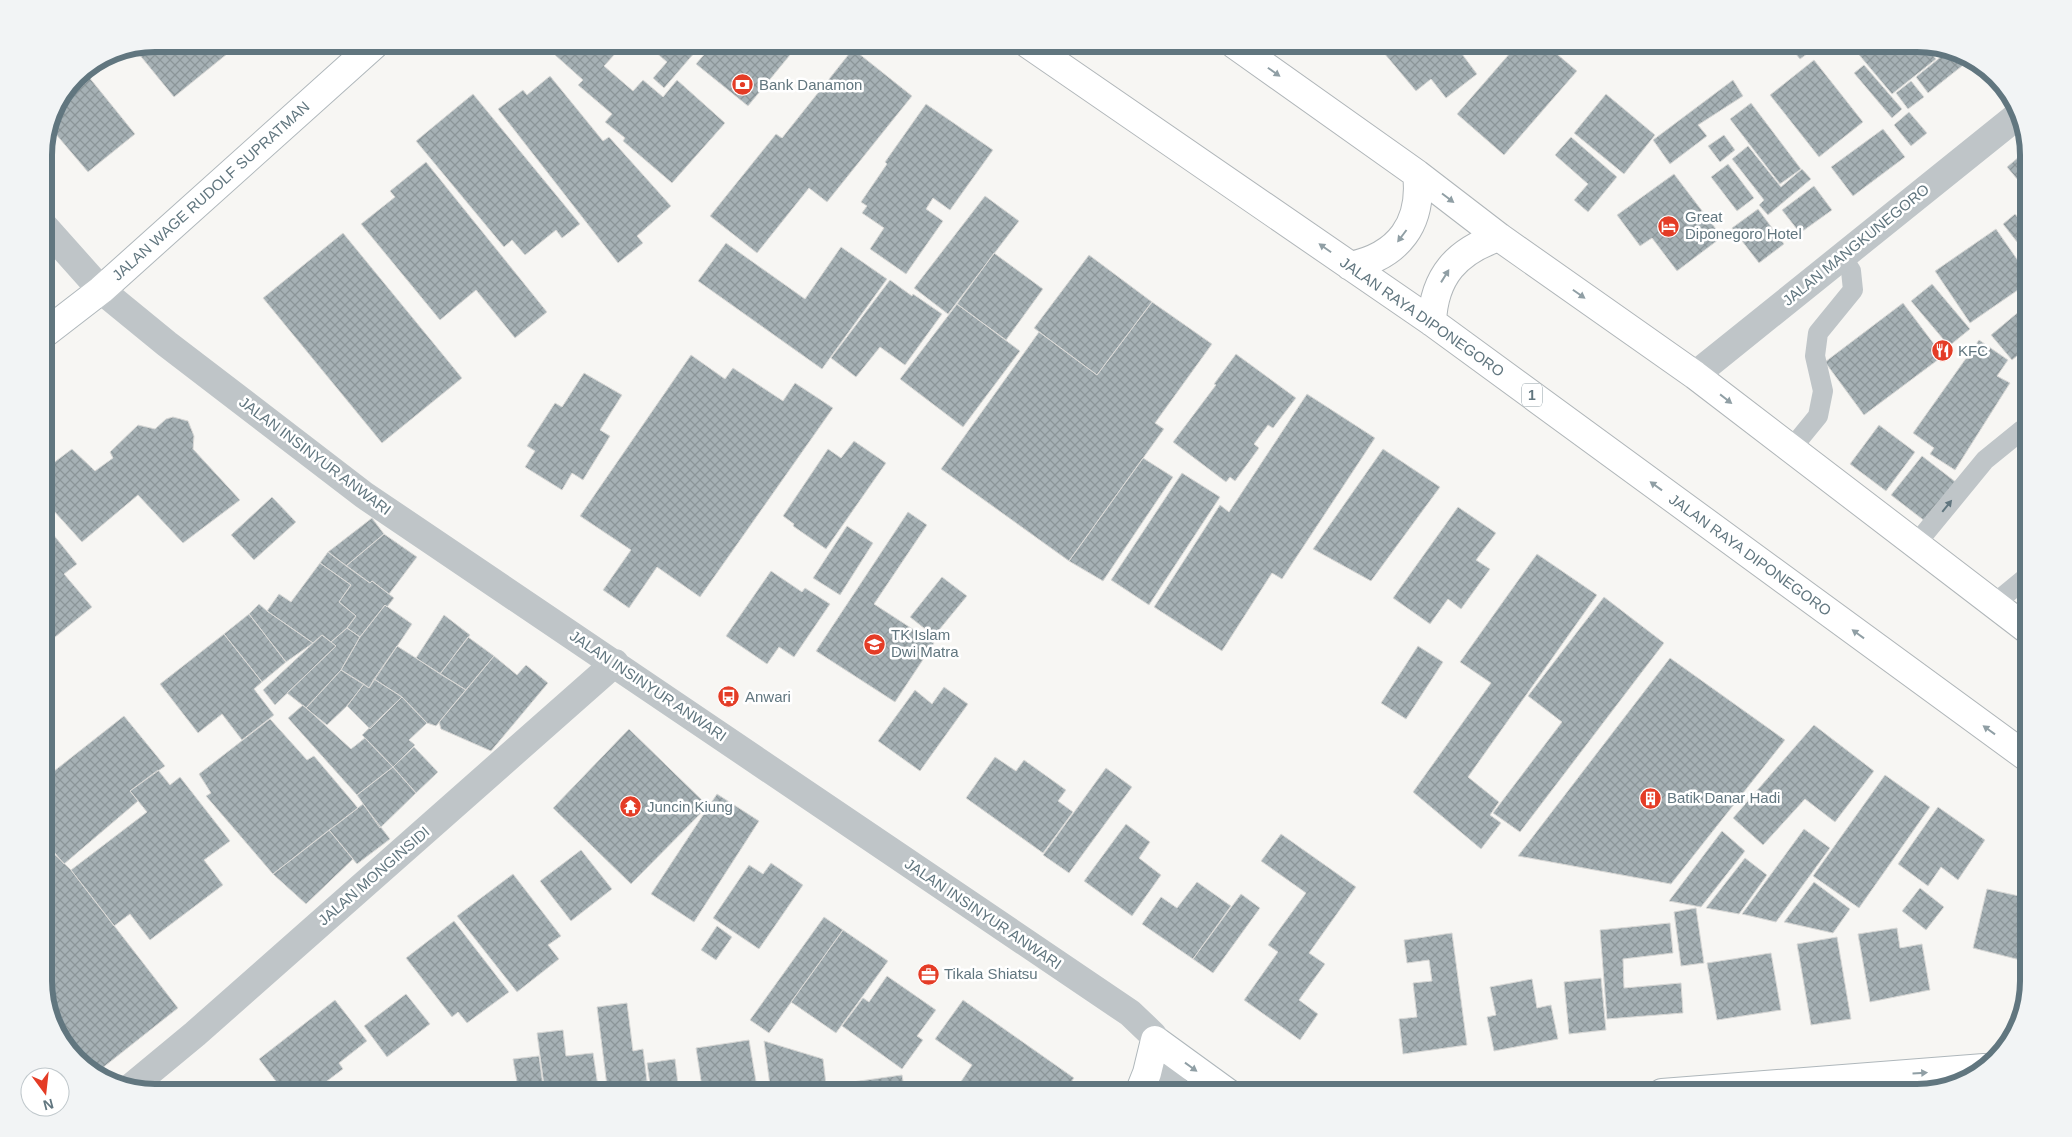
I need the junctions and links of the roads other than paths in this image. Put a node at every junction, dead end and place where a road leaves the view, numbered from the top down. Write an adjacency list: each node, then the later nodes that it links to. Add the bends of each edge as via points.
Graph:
1 (1040, 52): 9 (main road, JALAN RAYA DIPONEGORO / 1, one-way to 1)
2 (1246, 52): 5 (main road, one-way to 5)
3 (365, 53): 10 (main road, JALAN WAGE RUDOLF SUPRATMAN)
4 (2013, 120): 8 (street, JALAN MANGKUNEGORO)
5 (1416, 174): 7 (main road, one-way to 7); 9 (main road, one-way to 9, via 1417,208 1402,239 1378,258)
6 (53, 236): 10 (street, JALAN INSINYUR ANWARI)
7 (1499, 237): 11 (main road, one-way to 7, via 1436,295 1458,258 1470,249); 13 (main road, one-way to 13)
8 (1842, 257): 13 (street, JALAN MANGKUNEGORO); 15 (lane, via 1851,271 1853,290 1818,333 1815,356 1823,391 1818,416)
9 (1350, 266): 11 (main road, JALAN RAYA DIPONEGORO / 1)
10 (101, 290): 12 (main road, JALAN WAGE RUDOLF SUPRATMAN); 20 (street, JALAN INSINYUR ANWARI, via 364,495)
11 (1432, 322): 21 (main road, JALAN RAYA DIPONEGORO / 1, one-way to 11)
12 (53, 327)
13 (1694, 375): 15 (main road, one-way to 15)
14 (2019, 432): 16 (lane, one-way to 14, via 1985,460)
15 (1791, 449): 16 (main road)
16 (1916, 544): 18 (main road)
17 (2020, 583): 18 (lane)
18 (1994, 604): 19 (main road)
19 (2020, 624)
20 (615, 663): 22 (street, JALAN INSINYUR ANWARI, via 1130,1013); 24 (street, JALAN MONGINSIDI)
21 (2020, 752)
22 (1155, 1040): 25 (main road); 26 (street, JALAN INSINYUR ANWARI); 27 (main road, one-way to 27)
23 (1970, 1069): 28 (main road, one-way to 23)
24 (137, 1083)
25 (1143, 1084)
26 (1172, 1084)
27 (1216, 1084)
28 (1778, 1084)

